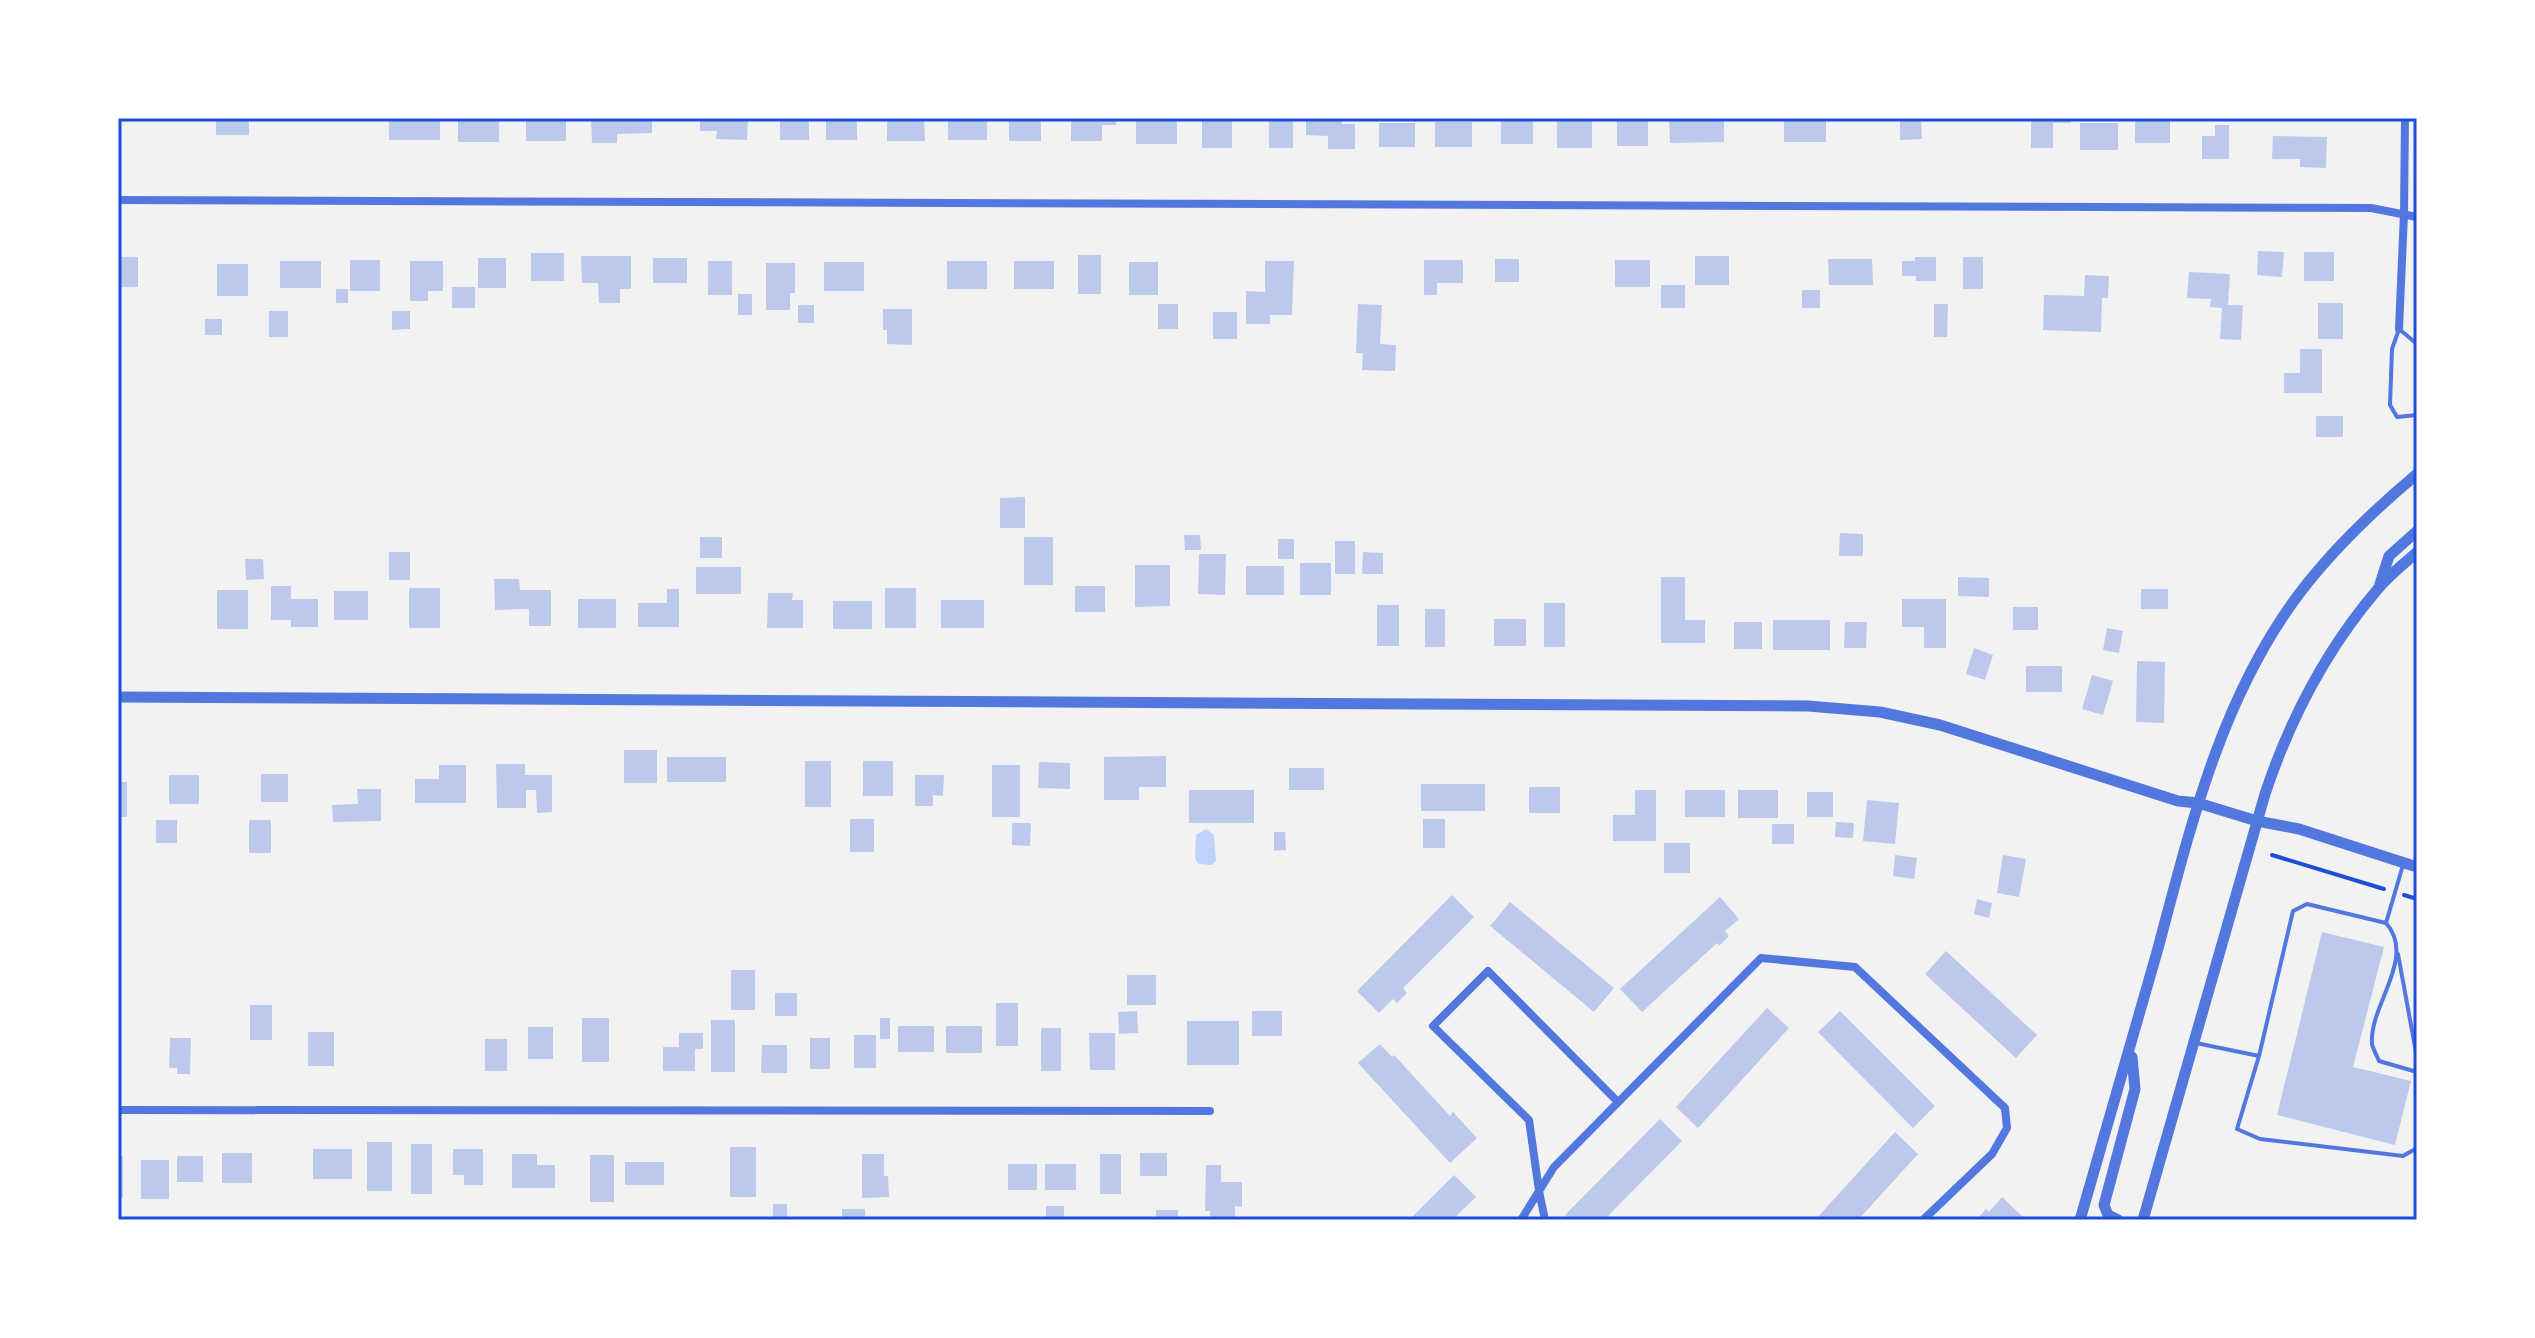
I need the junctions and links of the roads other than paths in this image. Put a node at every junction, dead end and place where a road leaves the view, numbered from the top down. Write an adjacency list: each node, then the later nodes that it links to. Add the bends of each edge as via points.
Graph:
1 (2405, 118): 3 (street)
2 (118, 200): 3 (street, via 2355,208)
3 (2404, 214): 4 (street); 5 (street)
4 (2417, 217)
5 (2399, 329): 6 (lane); 7 (lane, via 2392,349 2390,405 2397,417)
6 (2417, 344)
7 (2417, 415)
8 (2417, 474): 13 (street, via 2344,542 2298,595 2228,720)
9 (2417, 531): 11 (street, via 2389,556)
10 (2417, 552): 11 (street)
11 (2378, 588): 14 (street, via 2308,688 2283,741)
12 (118, 697): 13 (street, via 1808,706 1880,712 1940,725)
13 (2198, 803): 14 (street); 20 (street)
14 (2257, 821): 15 (street); 19 (street)
15 (2404, 863): 16 (street); 17 (lane)
16 (2417, 867)
17 (2386, 923): 18 (lane); 21 (lane, via 2307,904 2293,911)
18 (2398, 950): 22 (lane); 23 (lane, via 2372,1045 2379,1061)
19 (2193, 1042): 21 (lane); 29 (street)
20 (2131, 1048): 33 (street); 34 (street, via 2135,1089 2104,1205)
21 (2259, 1056): 27 (lane, via 2237,1129 2260,1139 2403,1156)
22 (2417, 1058)
23 (2417, 1072)
24 (1617, 1101): 28 (street, via 1554,1167); 28 (street, via 1488,971 1433,1026 1529,1120); 32 (street, via 1761,958 1855,967 2005,1108 2007,1128 1992,1154)
25 (118, 1110): 26 (street)
26 (1210, 1111)
27 (2417, 1148)
28 (1539, 1191): 30 (street); 31 (street)
29 (2144, 1219): 35 (street)
30 (1521, 1220)
31 (1545, 1220)
32 (1923, 1220)
33 (2080, 1220)
34 (2118, 1220)
35 (2131, 1220)

